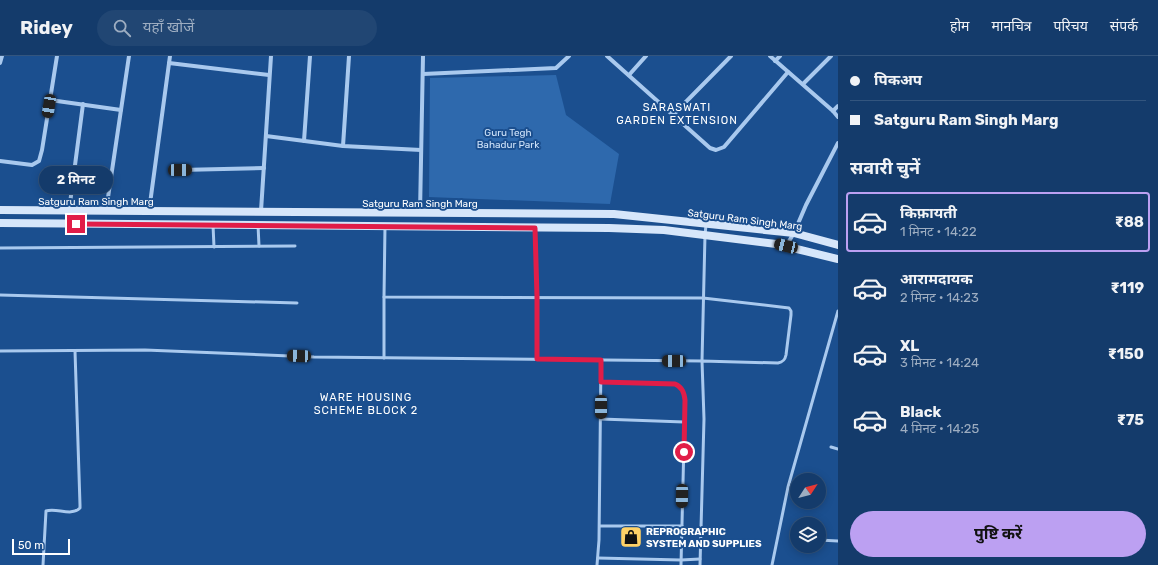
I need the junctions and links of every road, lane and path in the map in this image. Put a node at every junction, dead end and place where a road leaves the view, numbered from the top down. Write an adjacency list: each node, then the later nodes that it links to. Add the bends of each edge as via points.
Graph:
1 (2, 56): 18 (street)
2 (57, 56): 24 (street)
3 (130, 56): 27 (street)
4 (170, 56): 17 (street)
5 (271, 56): 22 (street)
6 (310, 56): 32 (street)
7 (349, 56): 34 (street)
8 (423, 56): 20 (street)
9 (569, 56): 20 (street, via 556,68)
10 (607, 56): 21 (street)
11 (646, 56): 21 (street)
12 (731, 56): 29 (street)
13 (770, 56): 16 (street)
14 (780, 56): 16 (street)
15 (829, 57): 23 (street)
16 (775, 61): 19 (street)
17 (169, 63): 22 (street); 42 (street)
18 (0, 64)
19 (788, 72): 23 (street); 29 (street, via 720,149 710,148)
20 (423, 74): 35 (street)
21 (629, 75): 29 (street)
22 (269, 76): 31 (street)
23 (803, 84): 28 (street)
24 (50, 100): 25 (street); 36 (street, via 39,161 32,165)
25 (83, 104): 27 (street); 40 (street)
26 (838, 106): 28 (street)
27 (121, 110): 41 (street)
28 (833, 111): 30 (street)
29 (673, 115)
30 (838, 117)
31 (266, 136): 32 (street); 37 (street)
32 (304, 141): 34 (street)
33 (838, 144): 51 (street)
34 (343, 146): 35 (street)
35 (421, 150): 44 (street)
36 (0, 161)
37 (264, 168): 38 (street); 43 (street)
38 (180, 170)
39 (0, 210): 40 (main road, Satguru Ram Singh Marg)
40 (69, 211): 41 (main road, Satguru Ram Singh Marg)
41 (106, 211): 42 (main road, Satguru Ram Singh Marg)
42 (149, 211): 43 (main road, Satguru Ram Singh Marg)
43 (261, 212): 44 (main road, Satguru Ram Singh Marg)
44 (420, 213): 46 (main road, Satguru Ram Singh Marg, via 614,214)
45 (0, 223): 47 (main road, Satguru Ram Singh Marg)
46 (707, 224): 51 (main road, Satguru Ram Singh Marg); 52 (lane)
47 (214, 225): 48 (main road, Satguru Ram Singh Marg); 57 (lane)
48 (258, 225): 49 (main road, Satguru Ram Singh Marg); 54 (lane)
49 (385, 226): 50 (main road, Satguru Ram Singh Marg); 61 (lane)
50 (535, 228): 52 (main road, Satguru Ram Singh Marg, via 664,230); 62 (lane)
51 (794, 233): 53 (main road, Satguru Ram Singh Marg); 56 (street)
52 (705, 235): 56 (main road, Satguru Ram Singh Marg); 63 (lane)
53 (838, 245)
54 (259, 246): 55 (lane); 57 (lane)
55 (295, 246)
56 (786, 246): 59 (main road, Satguru Ram Singh Marg)
57 (214, 247): 58 (lane)
58 (0, 248)
59 (838, 259)
60 (0, 294): 64 (lane)
61 (384, 297): 62 (lane); 68 (lane)
62 (537, 297): 63 (lane); 69 (lane)
63 (703, 298): 71 (lane); 71 (lane, via 789,308 791,315 786,359 783,362)
64 (297, 303)
65 (838, 312): 88 (lane, via 788,487)
66 (0, 351): 67 (lane)
67 (75, 351): 68 (lane, via 145,350); 84 (lane, via 80,508 74,512 46,511)
68 (384, 358): 69 (lane)
69 (537, 359): 70 (lane)
70 (601, 360): 71 (lane); 72 (lane)
71 (702, 361): 82 (lane, via 704,419)
72 (601, 382): 73 (lane); 74 (lane, via 680,386 685,400)
73 (601, 419): 74 (lane); 77 (lane)
74 (684, 422): 78 (lane)
75 (831, 447): 76 (lane)
76 (838, 449)
77 (600, 526): 78 (lane); 81 (lane)
78 (682, 526): 83 (lane)
79 (826, 540): 80 (lane)
80 (838, 541)
81 (598, 558): 83 (lane); 85 (lane)
82 (700, 559): 83 (lane); 87 (lane)
83 (681, 560): 86 (lane)
84 (43, 565)
85 (597, 565)
86 (681, 565)
87 (700, 565)
88 (772, 565)

